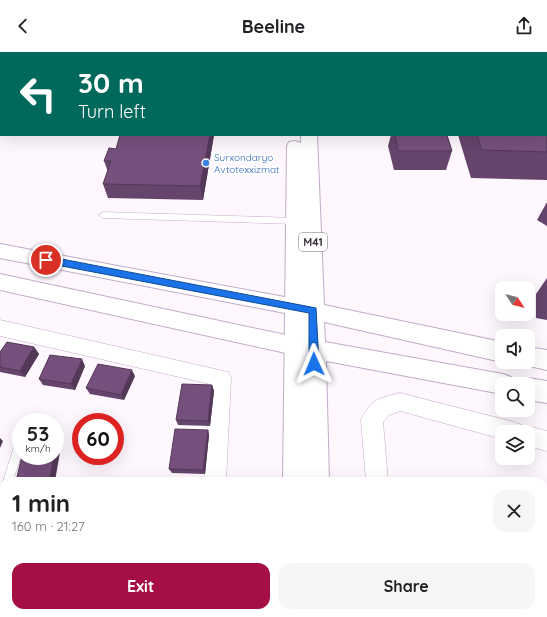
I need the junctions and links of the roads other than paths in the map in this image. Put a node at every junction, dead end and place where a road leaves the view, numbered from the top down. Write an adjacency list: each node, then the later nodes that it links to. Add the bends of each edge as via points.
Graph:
1 (295, 136): 4 (main road, M41)
2 (309, 136): 7 (main road, M41, via 312,220)
3 (103, 215): 4 (lane)
4 (296, 221): 7 (main road, M41)
5 (0, 251): 7 (main road)
6 (0, 282): 9 (main road)
7 (304, 309): 9 (main road, M41); 10 (main road)
8 (0, 328): 21 (street, via 221,378)
9 (304, 348): 13 (main road); 22 (main road, M41); 23 (main road, M41)
10 (495, 350)
11 (535, 358): 12 (main road)
12 (547, 360)
13 (495, 383)
14 (535, 390): 15 (main road)
15 (547, 392)
16 (495, 427): 24 (street, via 400,402 382,407 372,420)
17 (535, 437): 18 (street)
18 (547, 440)
19 (13, 465): 20 (lane)
20 (9, 477)
21 (215, 477)
22 (296, 477)
23 (316, 477)
24 (376, 477)

